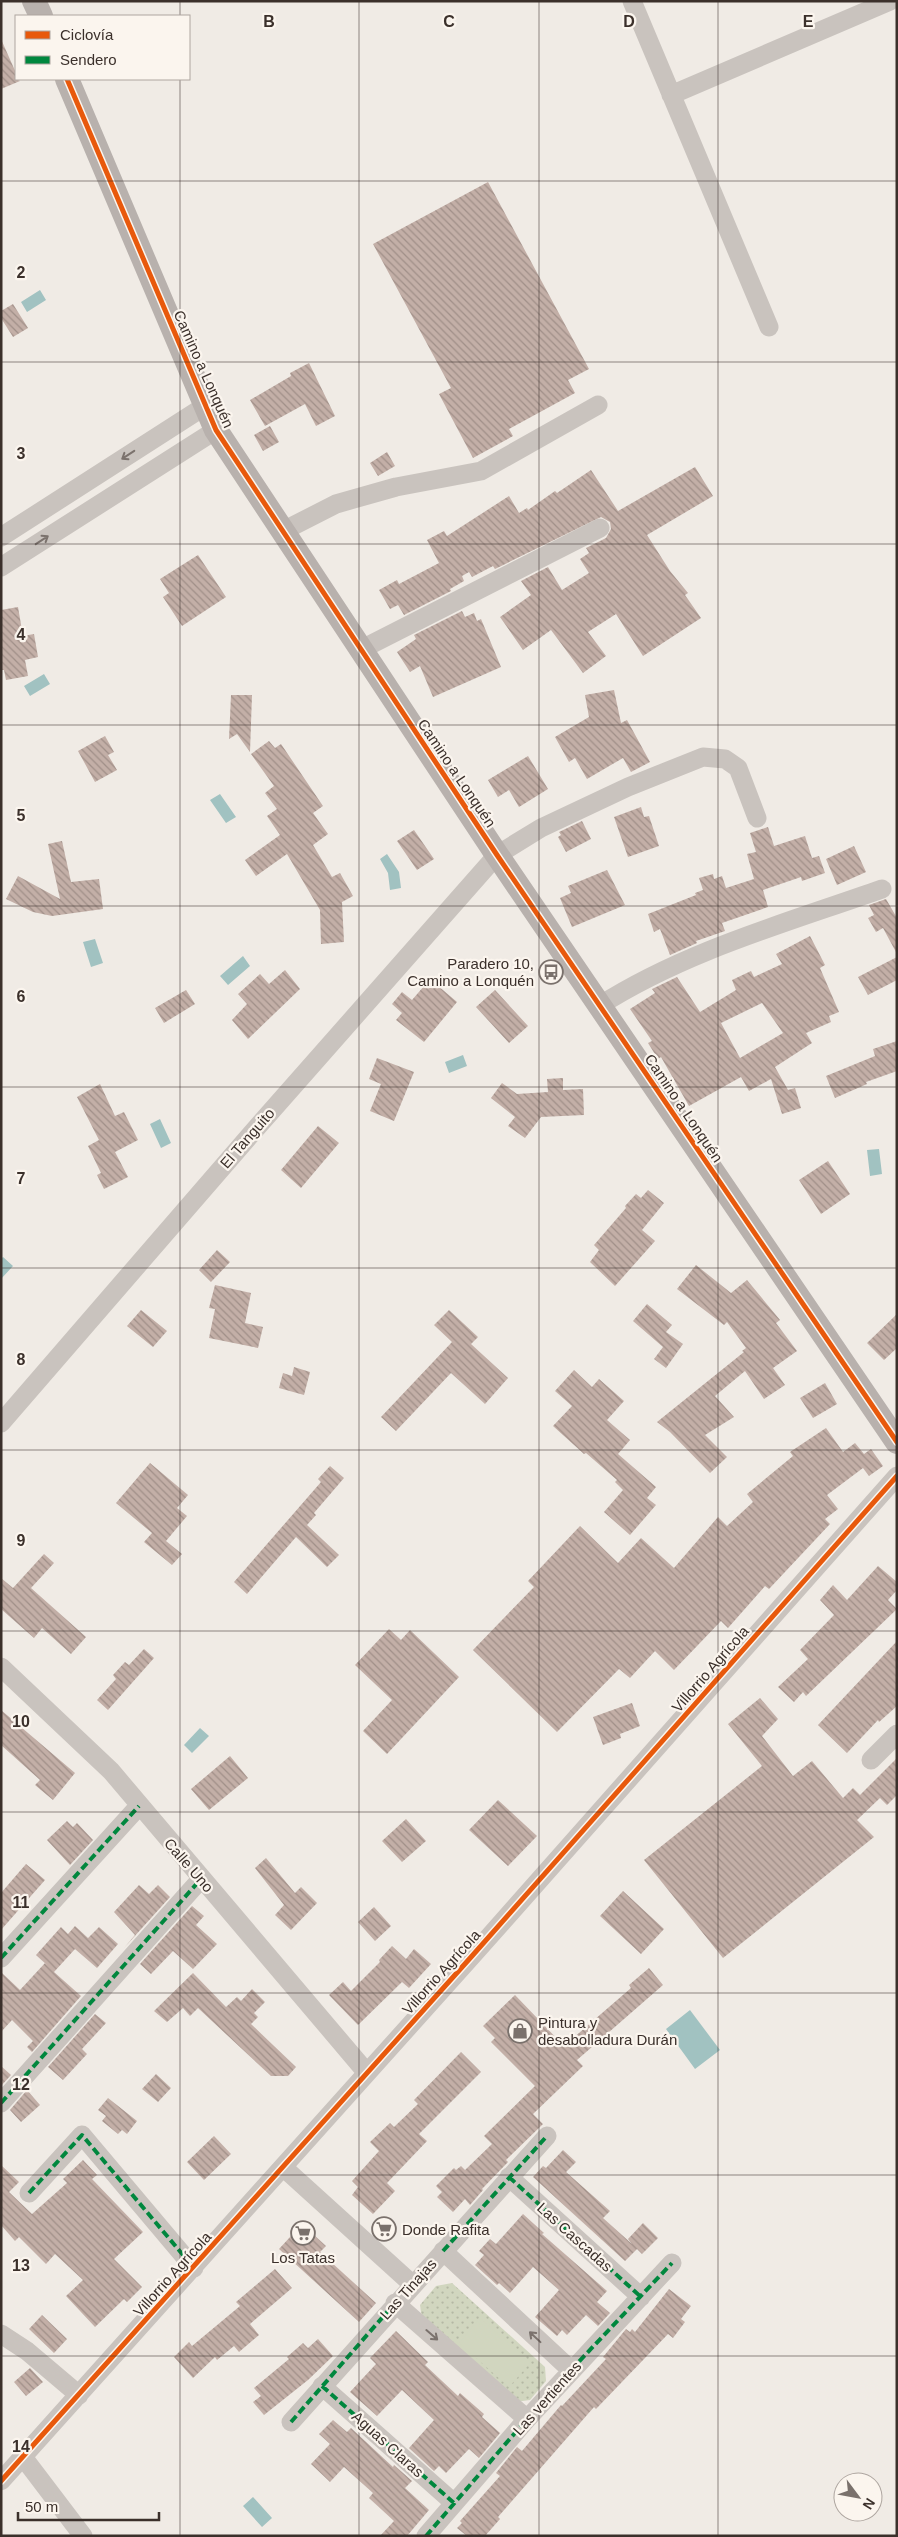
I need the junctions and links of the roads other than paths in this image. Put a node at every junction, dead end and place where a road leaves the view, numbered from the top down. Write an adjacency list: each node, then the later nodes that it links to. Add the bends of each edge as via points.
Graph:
1 (34, 1): 4 (main road)
2 (632, 1): 6 (street)
3 (890, 1): 6 (street)
4 (41, 15)
5 (67, 80): 9 (main road, Camino a Lonquén)
6 (672, 95): 7 (street)
7 (769, 327)
8 (598, 405): 12 (street, via 481,471 396,487 336,504)
9 (205, 406): 10 (main road, Camino a Lonquén); 13 (street, one-way to 13)
10 (216, 430): 12 (main road, Camino a Lonquén); 14 (street, one-way to 10)
11 (600, 528): 15 (street)
12 (282, 531): 15 (main road, Camino a Lonquén)
13 (1, 537)
14 (1, 567)
15 (360, 650): 17 (main road, Camino a Lonquén)
16 (757, 818): 17 (street, El Tanguito, via 738,768 725,758 703,757 541,828)
17 (496, 855): 19 (main road, Camino a Lonquén); 20 (street, El Tanguito)
18 (882, 889): 19 (street, via 673,966 647,977)
19 (599, 1006): 21 (main road, Camino a Lonquén)
20 (1, 1423)
21 (897, 1442)
22 (897, 1476): 29 (street, Villorrio Agrícola)
23 (1, 1667): 26 (street, Calle Uno, via 111,1771)
24 (897, 1734): 25 (street)
25 (871, 1760)
26 (139, 1806): 27 (street, Calle Uno); 28 (street)
27 (202, 1879): 29 (street, Calle Uno); 30 (street)
28 (1, 1958)
29 (367, 2073): 32 (street, Villorrio Agrícola)
30 (1, 2103)
31 (547, 2136): 33 (street, Las Tinajas)
32 (284, 2168): 37 (street, Villorrio Agrícola); 38 (street)
33 (510, 2177): 35 (street, Las Tinajas); 39 (street, Las Cascadas)
34 (29, 2193): 37 (street, via 82,2136)
35 (443, 2251): 38 (street, Las Tinajas); 42 (street, one-way to 35)
36 (672, 2263): 39 (street, Las vertientes)
37 (194, 2268): 44 (street, Villorrio Agrícola)
38 (412, 2284): 40 (street, Las Tinajas)
39 (640, 2297): 42 (street, Las vertientes)
40 (395, 2303): 43 (street, Las Tinajas); 45 (street, one-way to 45)
41 (1, 2334): 44 (street, via 27,2351)
42 (571, 2370): 45 (street, Las vertientes)
43 (322, 2386): 46 (street, Las Tinajas); 49 (street, Aguas Claras)
44 (79, 2395): 47 (street, Villorrio Agrícola)
45 (527, 2419): 49 (street, Las vertientes)
46 (291, 2422)
47 (23, 2457): 48 (street, Villorrio Agrícola); 50 (street)
48 (1, 2481)
49 (454, 2503): 51 (street, Las vertientes)
50 (83, 2536)
51 (426, 2536)

